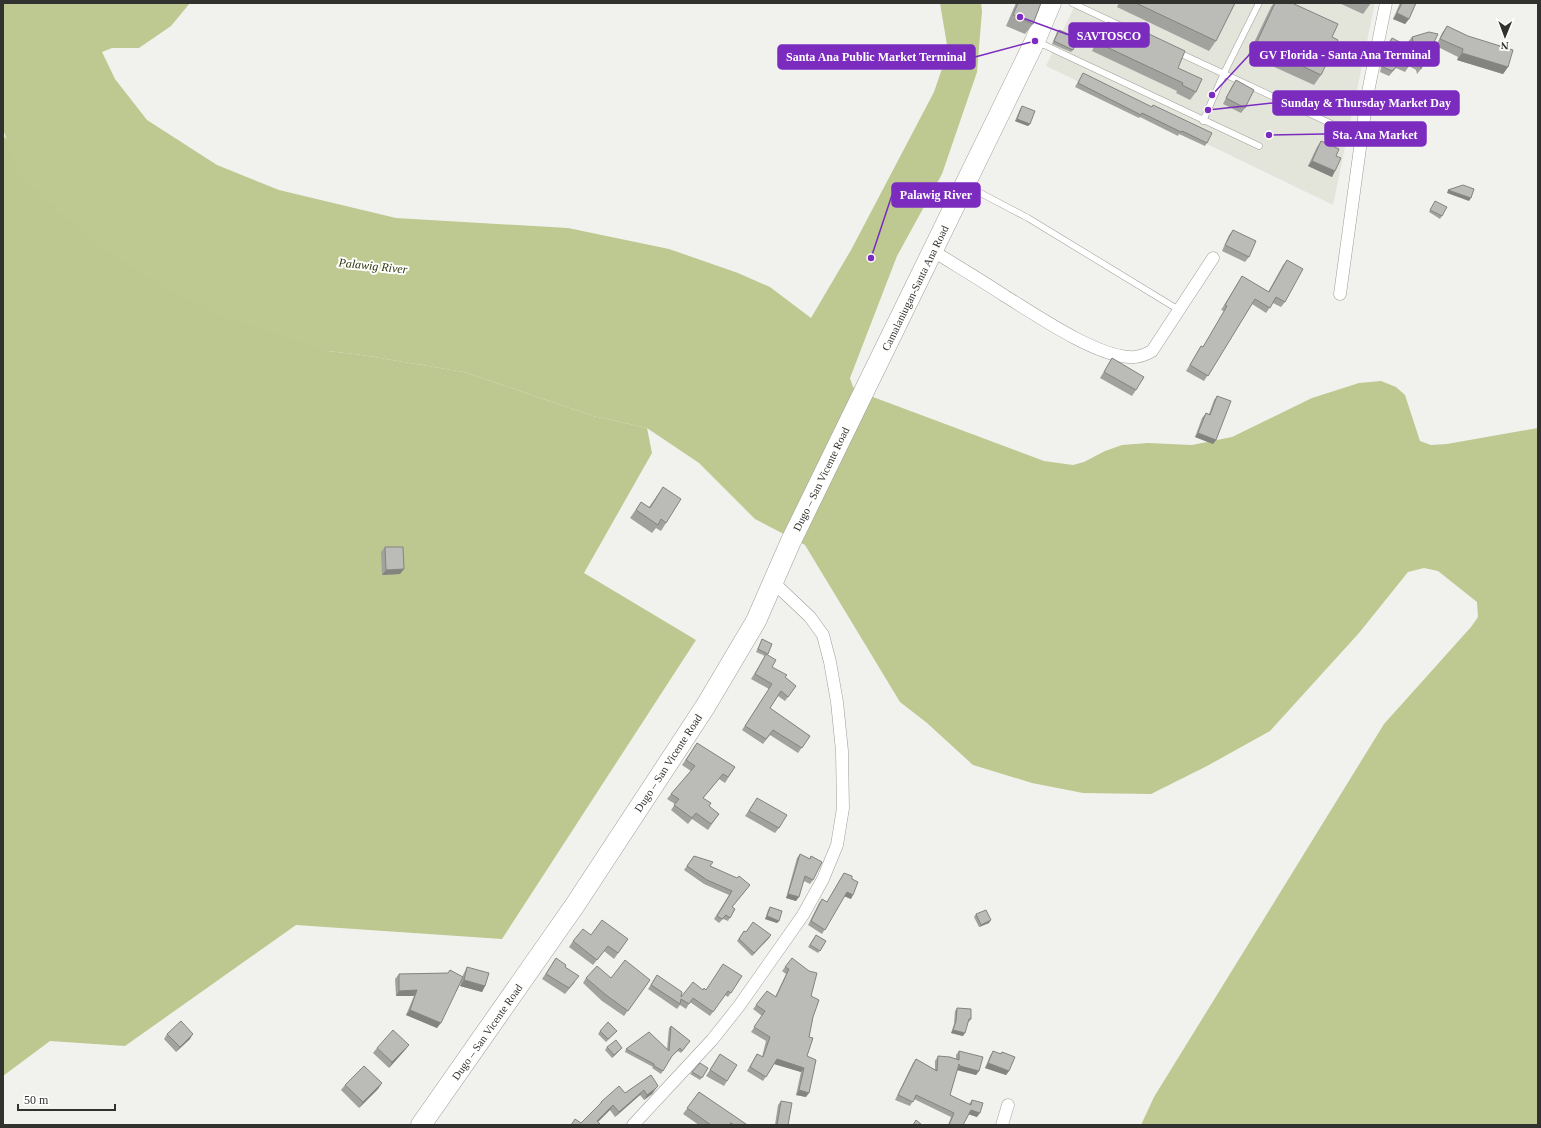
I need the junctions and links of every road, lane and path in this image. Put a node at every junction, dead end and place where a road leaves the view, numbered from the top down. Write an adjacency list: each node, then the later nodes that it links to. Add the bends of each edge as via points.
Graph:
1 (1051, 3): 6 (main road, Camalaniugan-Santa Ana Road)
2 (1072, 3): 5 (lane)
3 (1259, 3): 8 (lane)
4 (1386, 3): 10 (street, via 1367,97)
5 (1144, 36)
6 (1035, 41): 9 (lane); 12 (main road, Camalaniugan-Santa Ana Road)
7 (1173, 50): 8 (lane)
8 (1224, 73): 9 (lane); 10 (lane)
9 (1204, 121): 11 (lane)
10 (1362, 138): 15 (street)
11 (1259, 146)
12 (964, 185): 13 (main road, Camalaniugan-Santa Ana Road); 16 (lane, via 1028,218)
13 (933, 251): 16 (street, via 1082,341 1129,358 1142,357 1152,351); 17 (main road, Camalaniugan-Santa Ana Road)
14 (1213, 258): 16 (street)
15 (1340, 294)
16 (1179, 310)
17 (872, 377): 18 (main road, Dugo – San Vicente Road)
18 (773, 582): 20 (main road, Dugo – San Vicente Road, via 756,621 704,707 575,906); 21 (street, via 810,617 823,635 830,662 842,750 843,808 837,845 823,879 803,915 739,1006 712,1040)
19 (1008, 1105): 22 (street)
20 (422, 1125)
21 (633, 1125)
22 (1002, 1125)

